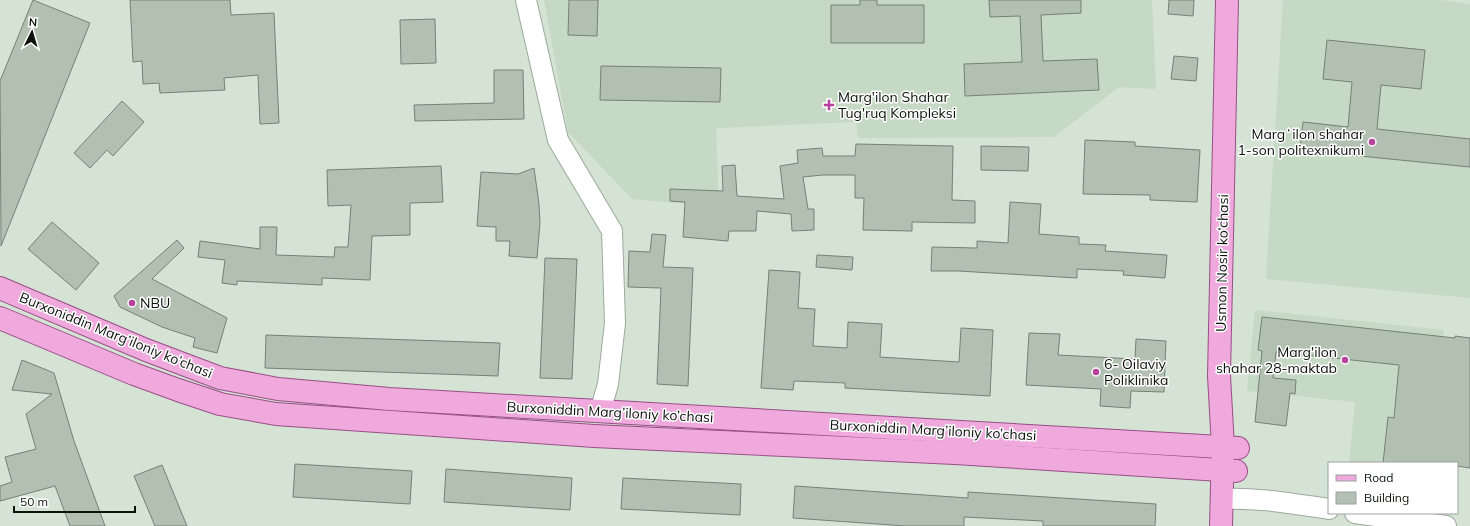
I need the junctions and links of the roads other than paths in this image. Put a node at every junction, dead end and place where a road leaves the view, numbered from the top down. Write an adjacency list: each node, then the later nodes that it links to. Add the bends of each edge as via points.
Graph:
1 (526, 0): 5 (street, via 558,140 612,231 615,323 608,384)
2 (1227, 0): 7 (main road, Usmon Nosir ko‘chasi, via 1219,376)
3 (0, 288): 5 (main road, Burxoniddin Marg’iloniy ko’chasi, via 146,350 220,378 278,389 389,399)
4 (0, 318): 6 (main road, Burxoniddin Marg’iloniy ko’chasi, via 134,374 220,404 276,414)
5 (600, 412): 6 (main road); 7 (main road, Burxoniddin Marg’iloniy ko’chasi)
6 (594, 436): 8 (main road, Burxoniddin Marg’iloniy ko’chasi, via 955,453)
7 (1230, 447): 8 (main road, Usmon Nosir ko‘chasi)
8 (1229, 471): 9 (main road, Usmon Nosir ko‘chasi)
9 (1228, 498): 10 (street); 12 (main road, Usmon Nosir ko‘chasi); 13 (main road, Usmon Nosir ko‘chasi)
10 (1328, 509)
11 (1362, 514): 14 (street)
12 (1221, 526)
13 (1235, 526)
14 (1446, 526)

